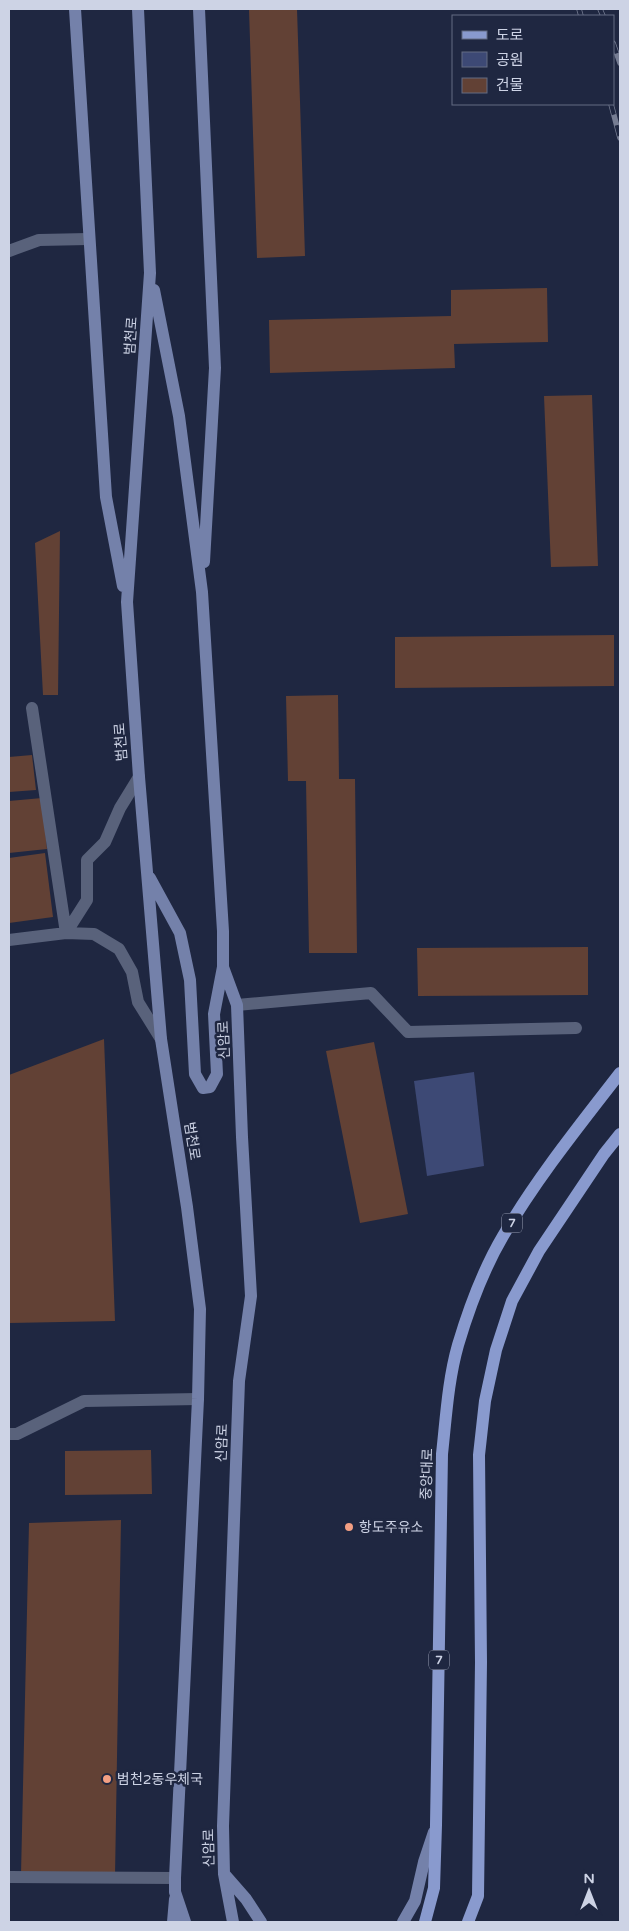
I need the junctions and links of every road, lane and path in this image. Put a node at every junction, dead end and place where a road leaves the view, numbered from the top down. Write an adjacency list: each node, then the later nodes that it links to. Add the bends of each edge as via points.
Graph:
1 (75, 9): 4 (main road)
2 (138, 9): 6 (main road, 범천로)
3 (199, 9): 7 (main road, via 214,368)
4 (88, 239): 5 (street, via 39,240); 8 (main road, via 106,497)
5 (9, 251)
6 (150, 273): 7 (main road, 범천로, via 179,416); 8 (main road, 범천로)
7 (202, 592): 14 (main road, 범천로)
8 (126, 602): 10 (main road, 범천로)
9 (32, 708): 12 (street)
10 (139, 777): 11 (main road, 범천로); 12 (street, via 105,842 88,860 87,900)
11 (147, 872): 14 (main road, via 180,933 190,980 195,1074 203,1088 210,1087 217,1074 214,1014); 17 (main road, 범천로)
12 (66, 933): 13 (street); 17 (street, via 94,934 119,949 132,972 138,1002)
13 (9, 940)
14 (223, 967): 15 (main road, 신암로)
15 (238, 1006): 16 (street, via 372,993 408,1032); 24 (main road, 신암로, via 251,1296 239,1381)
16 (576, 1028)
17 (161, 1039): 20 (main road, 범천로)
18 (620, 1073): 23 (main road, 중앙대로 / 7, via 557,1154 503,1237 477,1290 458,1346 448,1396 442,1454)
19 (620, 1134): 28 (main road, via 539,1251 512,1301 496,1350 485,1401 478,1455 481,1662)
20 (187, 1207): 21 (main road, 신암로, via 200,1310)
21 (198, 1399): 22 (street, via 84,1401 17,1434); 26 (main road, 신암로)
22 (9, 1434)
23 (436, 1825): 33 (main road, via 415,1901); 34 (main road, 중앙대로 / 7, via 434,1888)
24 (224, 1874): 31 (main road, 신암로); 32 (main road, via 246,1898)
25 (9, 1877): 26 (street)
26 (175, 1878): 27 (main road, 신암로)
27 (175, 1892): 29 (main road); 30 (main road, 신암로)
28 (478, 1896): 35 (main road); 36 (main road)
29 (173, 1922)
30 (185, 1922)
31 (233, 1922)
32 (261, 1922)
33 (403, 1922)
34 (425, 1922)
35 (468, 1922)
36 (480, 1922)

